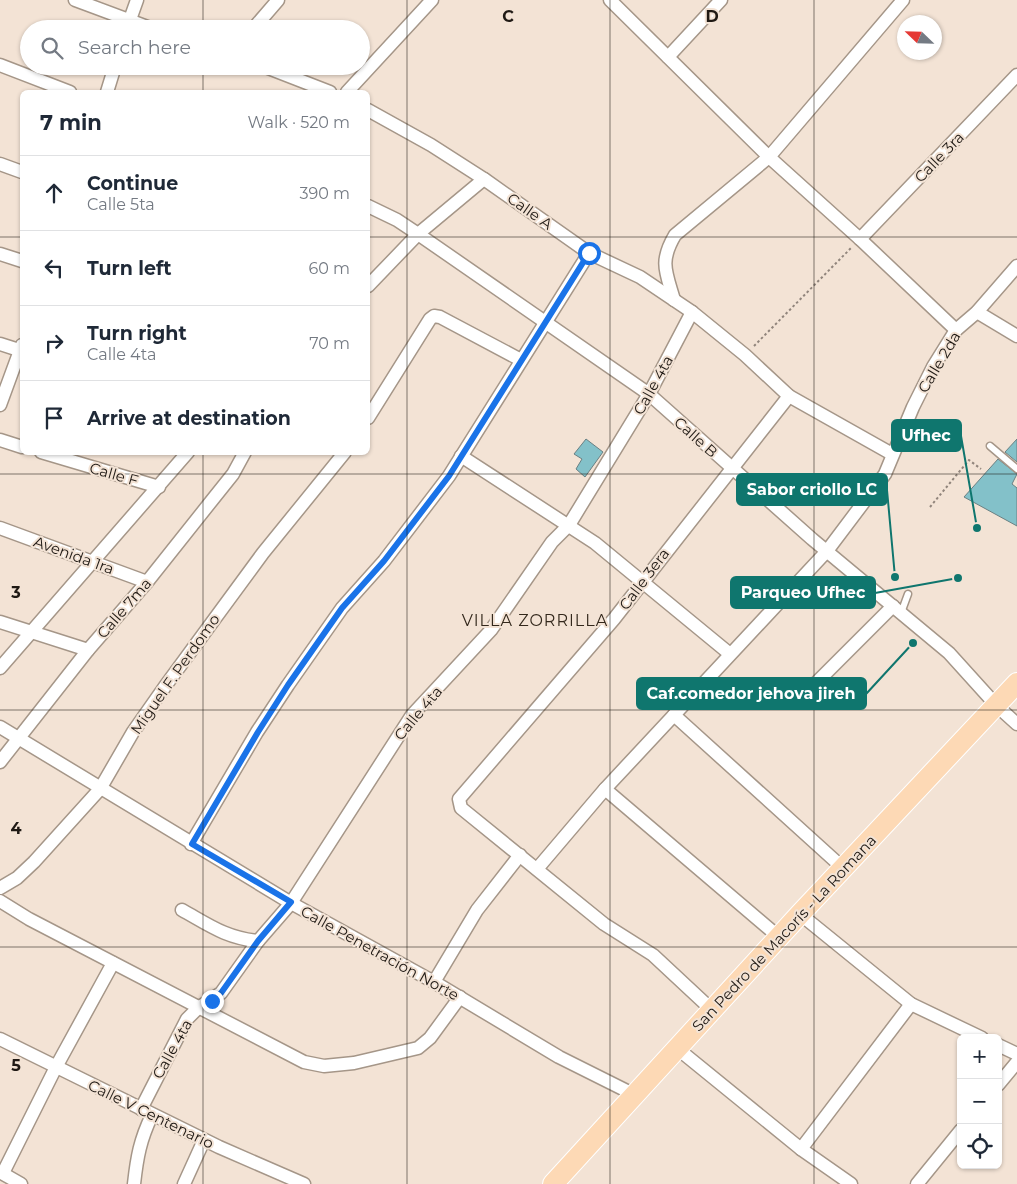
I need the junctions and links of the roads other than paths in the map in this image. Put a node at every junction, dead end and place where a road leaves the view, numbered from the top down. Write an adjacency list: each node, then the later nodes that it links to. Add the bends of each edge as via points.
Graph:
1 (75, 0): 8 (street)
2 (137, 0): 9 (street)
3 (278, 0): 10 (street)
4 (432, 0): 13 (street)
5 (610, 0): 11 (street)
6 (721, 0): 11 (street)
7 (903, 0): 25 (street)
8 (117, 20)
9 (130, 20)
10 (261, 20)
11 (668, 57): 25 (street)
12 (0, 64): 14 (street)
13 (370, 67)
14 (20, 72)
15 (28, 75): 20 (street)
16 (112, 75): 21 (street)
17 (286, 75): 22 (street)
18 (363, 75): 23 (street)
19 (1017, 75): 31 (street, Calle 3ra)
20 (65, 90)
21 (108, 90)
22 (325, 90)
23 (349, 90)
24 (370, 111): 28 (street, Calle A)
25 (769, 157): 31 (street); 37 (street, via 675,235 664,262)
26 (0, 164): 27 (street)
27 (20, 171)
28 (484, 179): 30 (street); 32 (street, Calle A)
29 (370, 207): 30 (street, Calle B)
30 (418, 234): 36 (street); 40 (street, Calle B)
31 (860, 239): 41 (street)
32 (589, 253): 37 (street, Calle A, via 640,277); 40 (street)
33 (0, 254): 34 (street)
34 (20, 261)
35 (1017, 266): 39 (street, Calle 2da)
36 (370, 284)
37 (674, 300): 38 (street, Calle A)
38 (692, 312): 47 (street, Calle 4ta); 48 (street, Calle A)
39 (976, 312): 41 (street, Calle 2da); 42 (street)
40 (544, 323): 46 (street); 47 (street, Calle B)
41 (956, 330): 54 (street, Calle 2da, via 933,366)
42 (1017, 336)
43 (0, 344): 44 (street)
44 (20, 349)
45 (20, 354): 49 (street)
46 (521, 360): 50 (street, via 434,316); 59 (street)
47 (649, 394): 60 (street, Calle B); 63 (street, Calle 4ta)
48 (789, 396): 54 (street, Calle A); 60 (street, Calle 3era)
49 (0, 405)
50 (370, 415)
51 (0, 440): 52 (street)
52 (20, 446)
53 (990, 446): 61 (lane)
54 (892, 454): 65 (street, Calle 2da, via 885,474)
55 (51, 455): 62 (street, Calle F)
56 (186, 455): 62 (street)
57 (243, 455): 68 (street, Calle 7ma, via 233,474)
58 (343, 455): 84 (street, Miguel F. Perdomo, via 263,553 172,677 133,732)
59 (461, 456): 63 (street); 86 (street, via 384,561 342,608 316,645 258,732)
60 (731, 468): 65 (street, Calle B); 67 (street, Calle 3era)
61 (1017, 468)
62 (160, 487): 66 (street)
63 (569, 525): 67 (street); 92 (street, Calle 4ta, via 552,542 490,630 412,715)
64 (0, 528): 66 (street, Avenida 1ra)
65 (827, 552): 70 (street, Calle B); 74 (street, Calle 2da)
66 (94, 562): 68 (street, Avenida 1ra); 72 (street)
67 (643, 581): 74 (street); 87 (street, Calle 3era, via 614,619 461,795 461,808)
68 (147, 582): 73 (street, Calle 7ma)
69 (908, 594): 70 (lane)
70 (897, 609): 77 (street); 78 (street, Calle B, via 949,653)
71 (0, 622): 72 (street)
72 (30, 632): 73 (street); 75 (street)
73 (88, 650): 82 (street, Calle 7ma)
74 (730, 654): 79 (street, Calle 2da)
75 (0, 668)
76 (1017, 683): 78 (main road, San Pedro de Macorís - La Romana)
77 (811, 688)
78 (996, 705): 80 (street, Calle B); 88 (main road, San Pedro de Macorís - La Romana)
79 (674, 714): 85 (street, Calle 2da); 88 (street)
80 (1017, 724)
81 (0, 727): 82 (street, Calle Penetración Norte)
82 (17, 739): 83 (street, Calle 7ma); 84 (street, Calle Penetración Norte)
83 (0, 762)
84 (100, 789): 86 (street, Calle Penetración Norte); 90 (street, Miguel F. Perdomo, via 34,862)
85 (605, 789): 89 (street, Calle 2da); 95 (street)
86 (192, 844): 92 (street, Calle Penetración Norte)
87 (520, 856): 89 (street); 98 (street, via 477,910)
88 (843, 868): 94 (main road, San Pedro de Macorís - La Romana)
89 (537, 869): 102 (street, via 604,924 653,956)
90 (0, 888)
91 (0, 901): 97 (street)
92 (291, 902): 96 (street, Calle 4ta); 98 (street, Calle Penetración Norte)
93 (182, 910): 96 (street, via 223,933 238,939)
94 (800, 914): 95 (main road, San Pedro de Macorís - La Romana); 100 (street)
95 (780, 938): 102 (main road, San Pedro de Macorís - La Romana)
96 (258, 941): 101 (street, Calle 4ta, via 221,993)
97 (113, 963): 101 (street); 109 (street)
98 (434, 982): 99 (street, Calle Penetración Norte)
99 (460, 997): 101 (street, via 430,1038 418,1048 354,1064 324,1066 304,1062); 111 (street, Calle Penetración Norte, via 559,1056)
100 (911, 1004): 103 (street); 115 (street)
101 (198, 1008): 112 (street, Calle 4ta, via 187,1019)
102 (712, 1010): 106 (main road, San Pedro de Macorís - La Romana)
103 (974, 1034)
104 (0, 1039): 109 (street, Calle V Centenario)
105 (1002, 1047): 107 (street)
106 (678, 1049): 111 (main road, San Pedro de Macorís - La Romana); 115 (street)
107 (1017, 1054)
108 (1017, 1062): 110 (street)
109 (56, 1067): 112 (street, Calle V Centenario); 116 (street)
110 (1002, 1080)
111 (636, 1095): 121 (main road, San Pedro de Macorís - La Romana)
112 (146, 1112): 114 (street, Calle V Centenario); 118 (street, Calle 4ta)
113 (957, 1135): 123 (street)
114 (204, 1140): 119 (street); 120 (street, Calle V Centenario)
115 (801, 1149): 122 (street)
116 (1, 1173): 117 (street)
117 (21, 1184)
118 (134, 1184)
119 (184, 1184)
120 (304, 1184)
121 (553, 1184)
122 (851, 1184)
123 (917, 1184)

